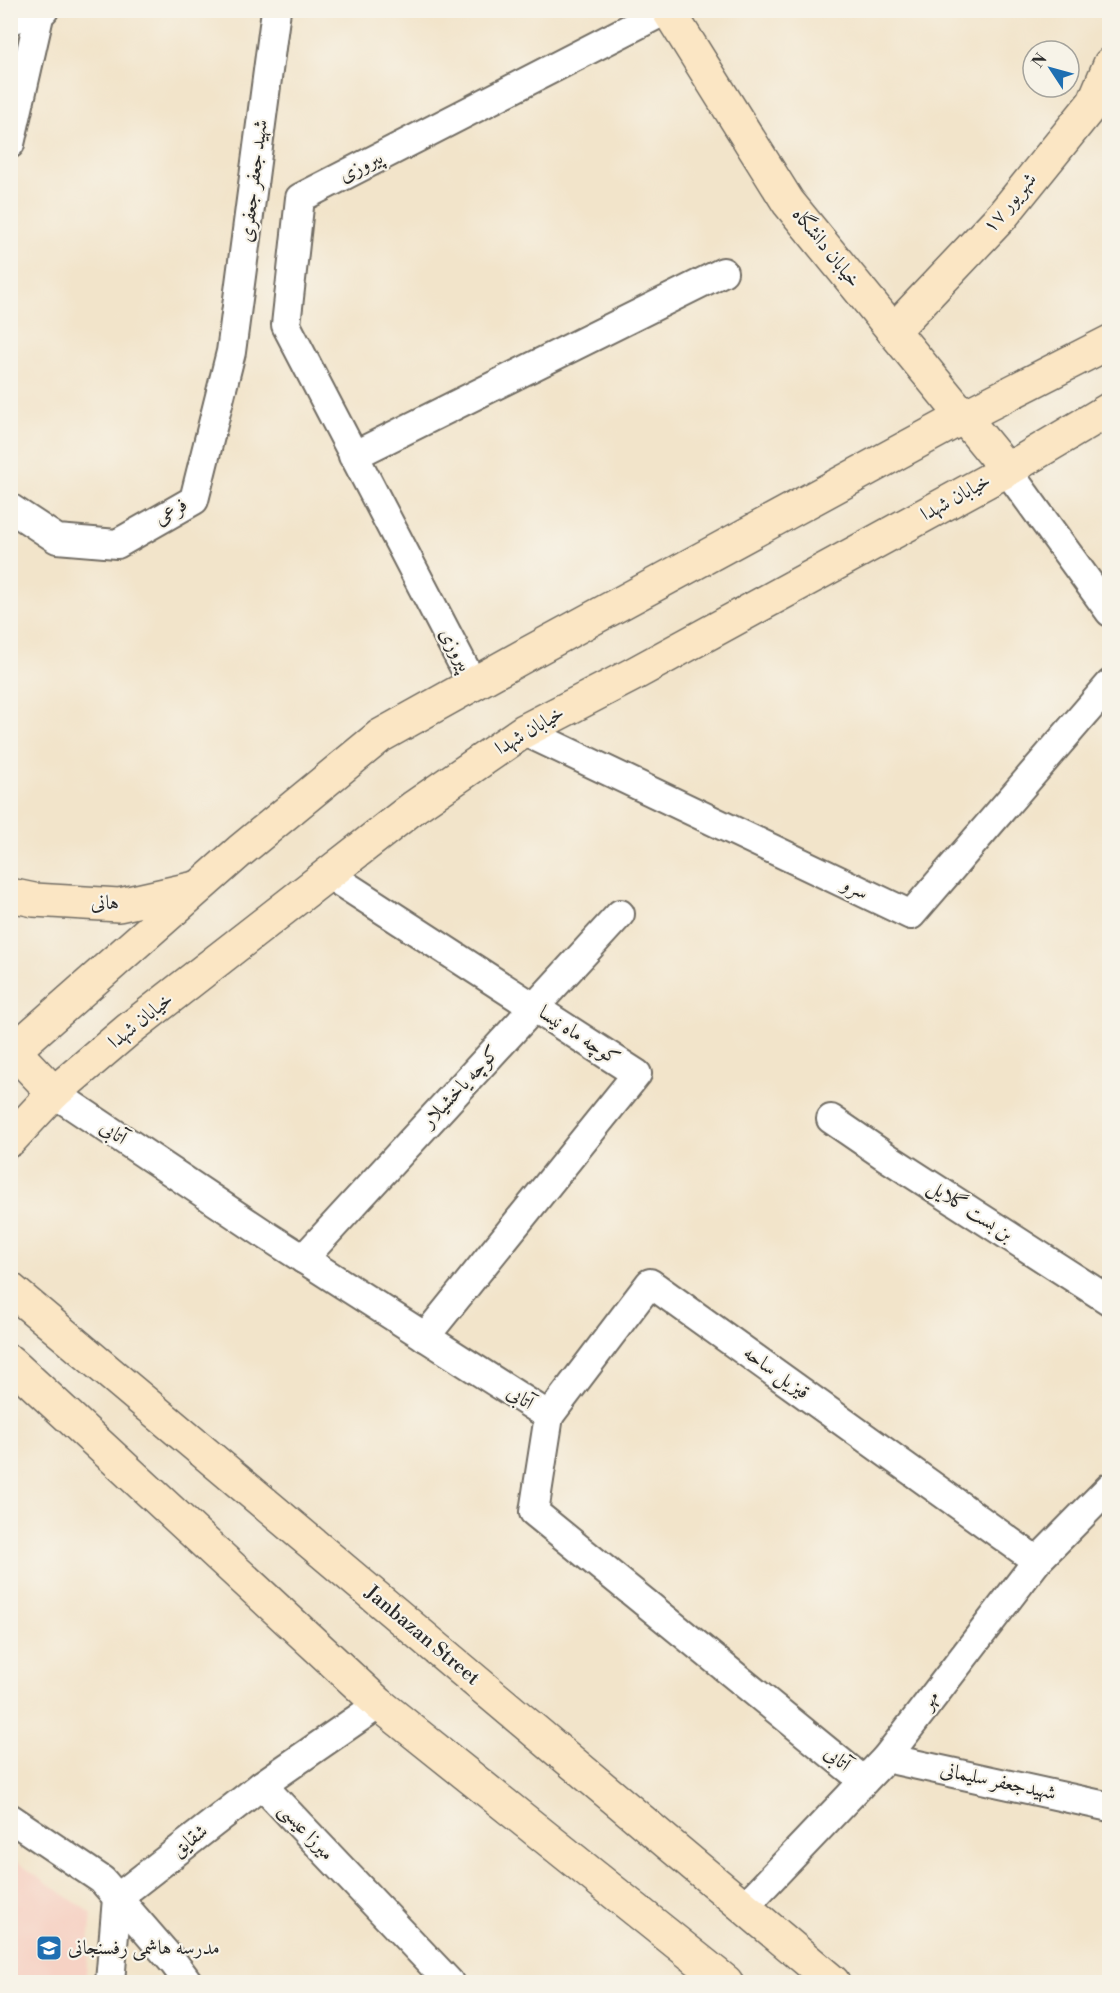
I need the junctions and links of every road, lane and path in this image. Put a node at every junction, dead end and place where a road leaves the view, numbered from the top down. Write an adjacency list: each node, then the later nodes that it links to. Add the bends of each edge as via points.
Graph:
1 (276, 10): 10 (street, شهید جعفر جعفری)
2 (667, 10): 8 (street, خیابان دانشگاه, via 788,202); 13 (street, پیروزی, via 300,198 286,325)
3 (42, 11): 4 (street); 6 (street)
4 (10, 20)
5 (1110, 64): 8 (street, ۱۷ شهریور, via 1094,102 1009,207)
6 (10, 144)
7 (723, 272): 13 (street)
8 (893, 331): 12 (street, خیابان دانشگاه)
9 (1110, 342): 12 (street)
10 (231, 352): 15 (street, فرعی, via 194,500 117,544 57,538)
11 (1110, 409): 14 (street, خیابان شهدا)
12 (963, 417): 14 (street, خیابان دانشگاه); 17 (street)
13 (353, 456): 17 (street, پیروزی)
14 (1006, 470): 16 (street); 19 (street, خیابان شهدا)
15 (10, 508)
16 (1110, 612)
17 (473, 684): 21 (street, via 380,736)
18 (1110, 684): 19 (street, سرو, via 911,915)
19 (524, 731): 20 (street, خیابان شهدا, via 414,807)
20 (328, 874): 24 (street, کوچه ماه نیسا); 26 (street, خیابان شهدا, via 128,1030)
21 (198, 887): 22 (street, هانی, via 119,905); 25 (street)
22 (10, 896)
23 (620, 914): 24 (street, کوچه یاخشیلار)
24 (534, 1007): 29 (street, کوچه یاخشیلار); 32 (street, کوچه ماه نیسا, via 637,1074)
25 (12, 1052): 26 (street)
26 (54, 1093): 28 (street, خیابان شهدا); 29 (street, آتابی)
27 (831, 1119): 31 (street, بن بست گلایل)
28 (10, 1140)
29 (303, 1259): 32 (street, آتابی)
30 (11, 1291): 44 (street, Janbazan Street)
31 (1110, 1301)
32 (425, 1337): 34 (street, آتابی)
33 (10, 1362): 37 (street)
34 (549, 1416): 36 (street, قیزیل ساحه, via 650,1283); 39 (street, آتابی, via 534,1512)
35 (1110, 1487): 36 (street, مهر)
36 (1037, 1562): 38 (street, مهر)
37 (379, 1704): 40 (street, میرزا عیسی); 48 (street)
38 (886, 1758): 39 (street, مهر); 41 (street, شهیدجعفر سلیمانی)
39 (864, 1781): 44 (street, مهر)
40 (262, 1785): 43 (street, شقایق); 47 (street, میرزا عیسی)
41 (1110, 1807)
42 (10, 1818): 43 (street, via 102,1880)
43 (117, 1898): 45 (street); 46 (street)
44 (744, 1908): 49 (street, Janbazan Street)
45 (110, 1983)
46 (188, 1983)
47 (449, 1983)
48 (726, 1983)
49 (833, 1983)

